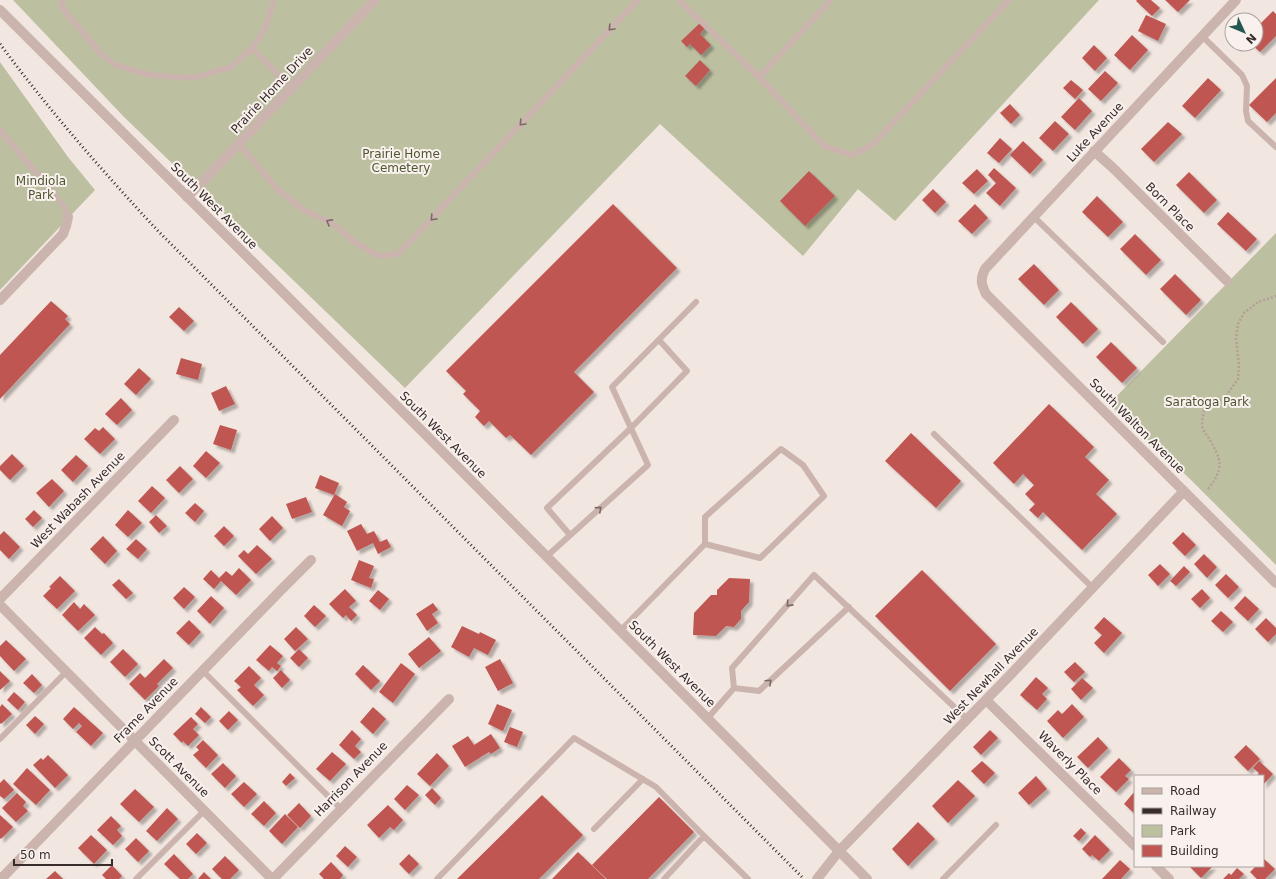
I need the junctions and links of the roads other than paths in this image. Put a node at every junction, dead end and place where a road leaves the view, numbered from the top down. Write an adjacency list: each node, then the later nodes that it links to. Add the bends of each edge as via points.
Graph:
1 (61, 0): 11 (lane, via 64,10 100,53 115,65 150,74 193,78 231,67)
2 (274, 0): 11 (lane, via 265,29)
3 (375, 0): 13 (street, Prairie Home Drive)
4 (638, 0): 15 (lane, one-way to 15, via 398,254 379,256 353,241 332,224 304,210 278,190)
5 (679, 0): 12 (lane)
6 (830, 0): 12 (lane)
7 (1009, 0): 12 (lane, via 872,146 852,155 824,146)
8 (1236, 0): 10 (street, Luke Avenue)
9 (0, 10): 18 (street, South West Avenue)
10 (1202, 36): 16 (lane, via 1242,75 1247,86 1248,121); 17 (street, Luke Avenue)
11 (252, 48): 13 (lane)
12 (759, 77)
13 (292, 88): 15 (street, Prairie Home Drive)
14 (0, 130): 20 (lane, via 58,198)
15 (239, 144): 18 (street, Prairie Home Drive)
16 (1276, 147)
17 (1094, 152): 19 (street, Luke Avenue); 21 (street, Born Place)
18 (187, 197): 33 (street, South West Avenue)
19 (1033, 216): 22 (street, Luke Avenue, via 985,269 981,277); 26 (lane)
20 (68, 217): 23 (street, via 62,234)
21 (1227, 281)
22 (982, 286): 30 (street, South Walton Avenue, via 986,294)
23 (0, 300)
24 (696, 302): 25 (lane)
25 (659, 340): 28 (lane, via 612,387); 28 (lane, via 687,371)
26 (1163, 342)
27 (174, 420): 37 (street, West Wabash Avenue)
28 (631, 428): 31 (lane, one-way to 28, via 648,465); 31 (lane, via 547,508)
29 (934, 434): 36 (lane)
30 (1184, 491): 35 (street, South Walton Avenue); 36 (street, West Newhall Avenue)
31 (570, 535): 33 (lane)
32 (705, 544): 32 (lane, via 705,516 781,449 803,465 824,496 760,558); 40 (lane)
33 (546, 557): 40 (street, South West Avenue)
34 (311, 560): 41 (street, Frame Avenue)
35 (1276, 583)
36 (1093, 588): 45 (street, West Newhall Avenue)
37 (0, 599)
38 (0, 605): 42 (street, Scott Avenue)
39 (848, 607): 43 (lane, one-way to 39, via 759,691); 43 (lane, one-way to 43, via 814,575 732,668); 47 (lane)
40 (620, 631): 46 (street, South West Avenue)
41 (203, 670): 49 (street, Frame Avenue); 51 (lane)
42 (66, 672): 48 (lane); 49 (street, Scott Avenue)
43 (734, 688): 46 (lane)
44 (449, 698): 51 (street, Harrison Avenue)
45 (986, 700): 47 (street, West Newhall Avenue); 56 (street, Waverly Place)
46 (708, 718): 57 (street, South West Avenue)
47 (967, 719): 57 (street, West Newhall Avenue)
48 (0, 739)
49 (135, 741): 52 (street, Scott Avenue); 59 (street, Frame Avenue)
50 (643, 779): 54 (lane); 55 (lane, via 656,787); 62 (lane, via 574,738)
51 (341, 809): 61 (street, Harrison Avenue)
52 (204, 810): 60 (lane); 61 (street, Scott Avenue)
53 (996, 824): 67 (lane)
54 (594, 830)
55 (704, 836): 63 (lane); 64 (lane)
56 (1134, 845)
57 (839, 851): 65 (street, West Newhall Avenue); 66 (street, South West Avenue)
58 (1157, 867): 68 (street)
59 (1, 879)
60 (136, 879)
61 (272, 879)
62 (437, 879)
63 (664, 879)
64 (748, 879)
65 (817, 879)
66 (867, 879)
67 (943, 879)
68 (1169, 879)

